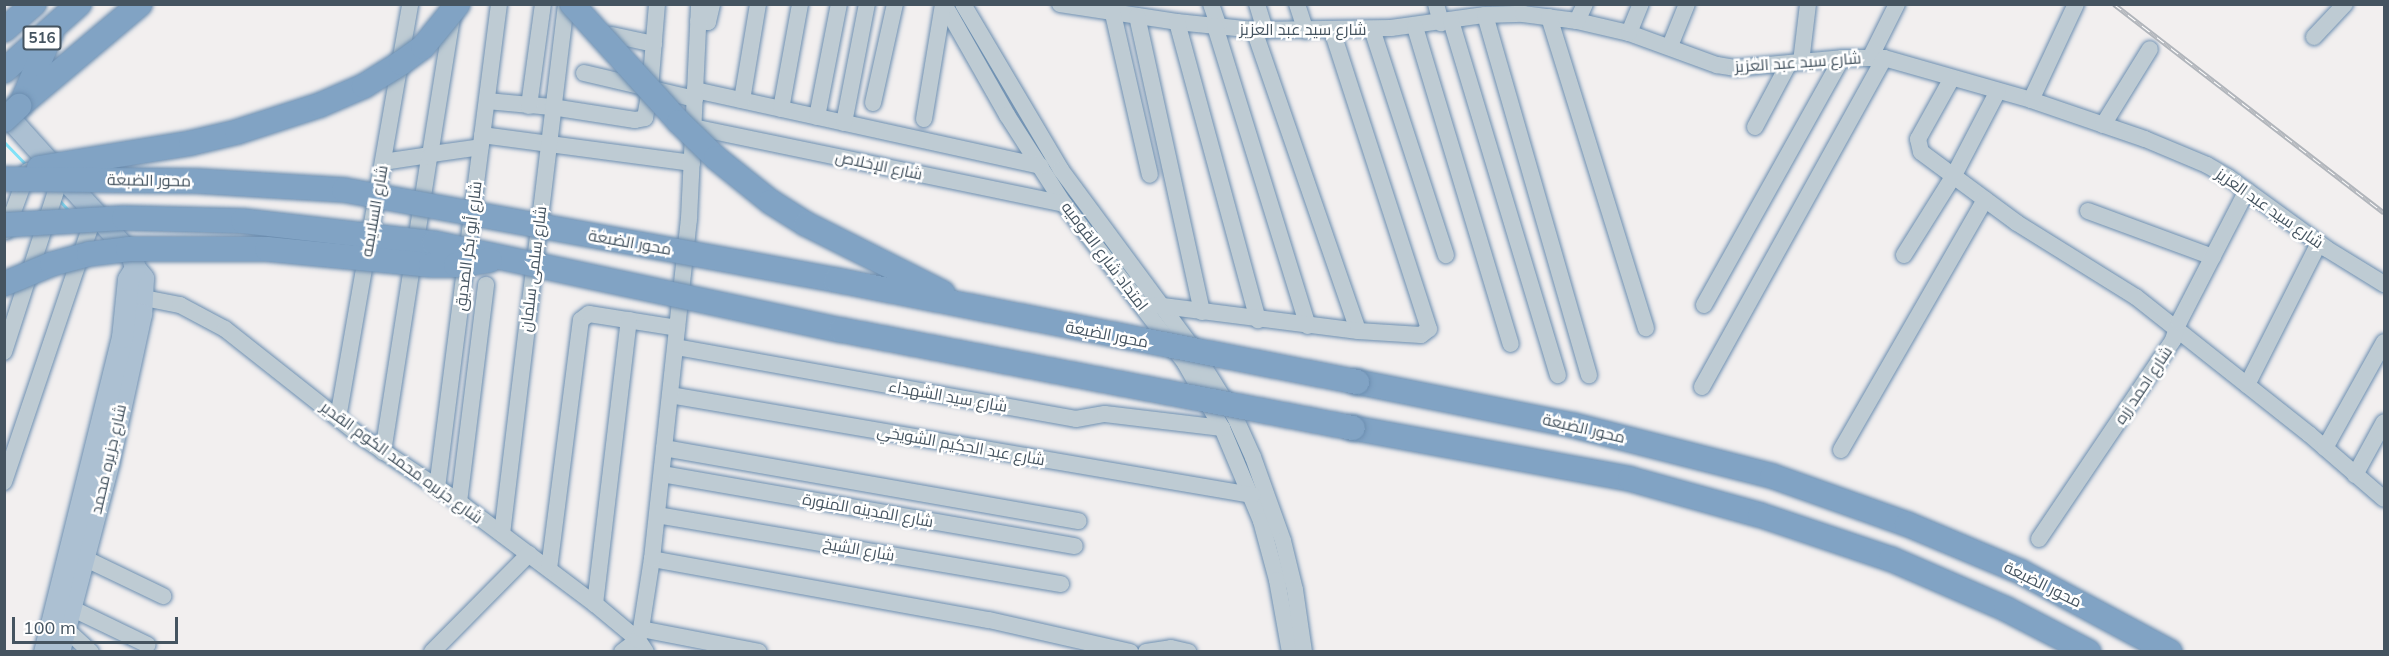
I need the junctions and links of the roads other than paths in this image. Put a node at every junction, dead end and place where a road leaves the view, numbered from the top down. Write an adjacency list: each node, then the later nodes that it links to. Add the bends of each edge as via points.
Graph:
1 (34, 4): 45 (highway, 516)
2 (79, 4): 42 (highway, 516)
3 (140, 4): 71 (highway)
4 (410, 4): 82 (street, شارع السلايمه)
5 (456, 4): 81 (street); 88 (highway, bridge, via 423,47 364,86 320,105 191,143 52,165)
6 (499, 4): 66 (street, شارع أبو بكر الصديق)
7 (543, 4): 68 (street)
8 (566, 4): 69 (street, شارع سلمى سلمان)
9 (572, 4): 108 (highway, bridge, via 679,122 771,202 806,224)
10 (657, 4): 52 (street)
11 (712, 4): 35 (street, via 708,22)
12 (758, 4): 64 (street)
13 (800, 4): 70 (street)
14 (839, 4): 72 (street)
15 (867, 4): 74 (street)
16 (895, 4): 67 (street)
17 (944, 4): 73 (street); 84 (street, امتداد شارع القوميه, via 1007,115)
18 (963, 4): 109 (street, امتداد شارع القوميه, via 1061,170)
19 (1165, 4): 39 (street)
20 (1211, 4): 41 (street)
21 (1257, 4): 46 (street)
22 (1297, 4): 48 (street)
23 (1436, 4): 40 (street)
24 (1585, 4): 38 (street)
25 (1641, 4): 49 (street)
26 (1687, 4): 53 (street)
27 (1808, 4): 57 (street)
28 (1897, 4): 55 (street)
29 (2076, 4): 65 (street)
30 (2345, 4): 51 (street)
31 (1066, 5): 32 (street, شارع سيد عبد العزيز)
32 (1112, 9): 37 (street, شارع سيد عبد العزيز); 86 (street)
33 (1506, 9): 34 (street, شارع سيد عبد العزيز); 36 (street, شارع سيد عبد العزيز)
34 (1547, 12): 38 (street, شارع سيد عبد العزيز); 115 (street)
35 (699, 13): 63 (street)
36 (1485, 15): 40 (street, شارع سيد عبد العزيز); 123 (street)
37 (1137, 16): 39 (street, شارع سيد عبد العزيز); 110 (street)
38 (1577, 21): 49 (street, شارع سيد عبد العزيز)
39 (1173, 22): 41 (street, شارع سيد عبد العزيز); 112 (street)
40 (1446, 22): 43 (street, شارع سيد عبد العزيز); 122 (street)
41 (1217, 26): 46 (street, شارع سيد عبد العزيز); 113 (street)
42 (54, 27): 58 (highway, 516); 71 (highway)
43 (1415, 27): 44 (street, شارع سيد عبد العزيز); 119 (street)
44 (1372, 29): 47 (street, شارع سيد عبد العزيز); 97 (street)
45 (4, 30)
46 (1260, 30): 48 (street, شارع سيد عبد العزيز); 117 (street)
47 (1332, 30): 48 (street, شارع سيد عبد العزيز); 117 (street, via 1429,325 1421,335)
48 (1306, 31)
49 (1629, 33): 53 (street, شارع سيد عبد العزيز)
50 (612, 35): 52 (street)
51 (2314, 37)
52 (654, 44): 61 (street)
53 (1670, 46): 57 (street, شارع سيد عبد العزيز, via 1735,68)
54 (2150, 50): 75 (street)
55 (1878, 57): 56 (street, شارع سيد عبد العزيز); 60 (street, شارع سيد عبد العزيز); 125 (street)
56 (1842, 58): 57 (street, شارع سيد عبد العزيز); 107 (street)
57 (1795, 62): 77 (street)
58 (4, 71)
59 (584, 73): 61 (street)
60 (1952, 78): 62 (street, شارع سيد عبد العزيز); 87 (street, via 1917,144 1921,152)
61 (650, 89): 63 (street); 69 (street, via 647,115 640,120)
62 (1998, 91): 65 (street, شارع سيد عبد العزيز); 87 (street)
63 (695, 95): 64 (street); 76 (street)
64 (742, 100): 70 (street)
65 (2031, 100): 75 (street, شارع سيد عبد العزيز)
66 (487, 102): 68 (street); 78 (street, شارع أبو بكر الصديق)
67 (873, 103)
68 (529, 106): 69 (street)
69 (552, 107): 79 (street, شارع سلمى سلمان)
70 (781, 109): 72 (street)
71 (10, 113): 80 (main road, شارع جزيره محمد)
72 (817, 117): 74 (street)
73 (924, 119)
74 (844, 123): 84 (street)
75 (2103, 125): 89 (street, شارع سيد عبد العزيز, via 2207,165)
76 (693, 127): 83 (street); 91 (street, شارع الإخلاص)
77 (1755, 127)
78 (482, 141): 79 (street); 81 (street); 137 (street, شارع أبو بكر الصديق)
79 (548, 144): 83 (street); 143 (street, شارع سلمى سلمان)
80 (37, 148): 85 (main road, شارع جزيره محمد); 95 (street)
81 (430, 155): 82 (street); 133 (street)
82 (383, 162): 127 (street, شارع السلايمه)
83 (692, 163): 114 (street)
84 (1041, 165): 91 (street, امتداد شارع القوميه)
85 (62, 175): 93 (main road, شارع جزيره محمد); 121 (street)
86 (1150, 175)
87 (1953, 177): 90 (street); 98 (street)
88 (6, 179): 108 (highway, محور الضبعة, bridge, via 197,181 344,190)
89 (2247, 190): 96 (street, شارع سيد عبد العزيز); 100 (street, شارع احمد زره)
90 (1985, 200): 116 (street, via 2118,285); 132 (street)
91 (1064, 204): 106 (street, امتداد شارع القوميه)
92 (2088, 211): 100 (street)
93 (95, 213): 101 (main road, شارع جزيره محمد, via 132,257); 136 (street)
94 (4, 225): 99 (highway, bridge, via 124,218 243,221 434,243)
95 (4, 235)
96 (2319, 243): 103 (street, شارع سيد عبد العزيز); 124 (street)
97 (1446, 255)
98 (1904, 255)
99 (504, 257): 102 (highway, bridge, via 480,263 431,265 267,249 128,249 52,264); 168 (highway, bridge, via 852,333 1630,479 1760,515 1891,559 2006,609)
100 (2213, 257): 116 (street, شارع احمد زره)
101 (135, 268): 105 (main road, شارع جزيره محمد, via 143,278); 157 (main road, شارع جزيره محمد, via 128,279 122,337)
102 (4, 284)
103 (2385, 284)
104 (486, 285): 140 (street)
105 (144, 298): 127 (street, شارع جزيره محمد الكوم القدير, via 180,305 225,329); 147 (main road, شارع جزيره محمد)
106 (1142, 303): 109 (street); 129 (street, امتداد شارع القوميه, via 1185,363)
107 (1704, 305)
108 (969, 306): 169 (highway, محور الضبعة, bridge, via 1572,425 1772,476 1907,524 2021,572)
109 (1162, 306): 110 (street); 167 (street, امتداد شارع القوميه, via 1214,379 1253,458 1290,565)
110 (1202, 312): 112 (street)
111 (629, 320): 114 (street); 149 (street, via 589,314 581,320); 152 (street)
112 (1257, 320): 113 (street)
113 (1308, 326): 117 (street)
114 (677, 328): 120 (street)
115 (1646, 328)
116 (2177, 331): 124 (street); 144 (street, شارع احمد زره)
117 (1358, 332)
118 (2385, 342): 131 (street)
119 (1511, 344)
120 (675, 347): 126 (street); 129 (street, شارع سيد الشهداء, via 1076,419 1106,414)
121 (4, 352)
122 (1558, 375)
123 (1589, 375)
124 (2247, 385): 131 (street)
125 (1702, 387)
126 (670, 395): 130 (street); 138 (street, شارع عبد الحكيم الشويخي)
127 (338, 418): 133 (street, شارع جزيره محمد الكوم القدير)
128 (2385, 422): 135 (street)
129 (1222, 428): 138 (street, امتداد شارع القوميه)
130 (664, 448): 134 (street); 142 (street)
131 (2325, 448): 135 (street)
132 (1841, 450)
133 (382, 452): 137 (street, شارع جزيره محمد الكوم القدير)
134 (662, 474): 141 (street); 145 (street, شارع المدينه المنورة)
135 (2355, 475): 139 (street)
136 (4, 482)
137 (437, 488): 140 (street, شارع جزيره محمد الكوم القدير)
138 (1252, 495): 166 (street, امتداد شارع القوميه, via 1277,580)
139 (2385, 499)
140 (459, 502): 143 (street, شارع جزيره محمد الكوم القدير)
141 (657, 515): 148 (street); 150 (street, شارع الشيخ)
142 (1079, 520)
143 (502, 534): 146 (street, شارع جزيره محمد الكوم القدير)
144 (2039, 539)
145 (1075, 546)
146 (529, 554): 149 (street, شارع جزيره محمد الكوم القدير); 160 (street)
147 (84, 558): 151 (street); 153 (main road, شارع جزيره محمد)
148 (652, 559): 155 (street); 163 (street, via 989,620)
149 (549, 569): 152 (street, شارع جزيره محمد الكوم القدير)
150 (1061, 584)
151 (163, 596)
152 (595, 603): 155 (street, شارع جزيره محمد الكوم القدير)
153 (71, 608): 154 (main road, شارع جزيره محمد); 156 (street)
154 (66, 629): 158 (main road, شارع جزيره محمد); 159 (street)
155 (642, 640): 161 (street); 162 (street)
156 (148, 645)
157 (44, 651)
158 (59, 651)
159 (91, 651)
160 (432, 651)
161 (622, 651)
162 (759, 651)
163 (1130, 651)
164 (1146, 651): 165 (street)
165 (1189, 651)
166 (1290, 651)
167 (1304, 651)
168 (2089, 651)
169 (2170, 651)

